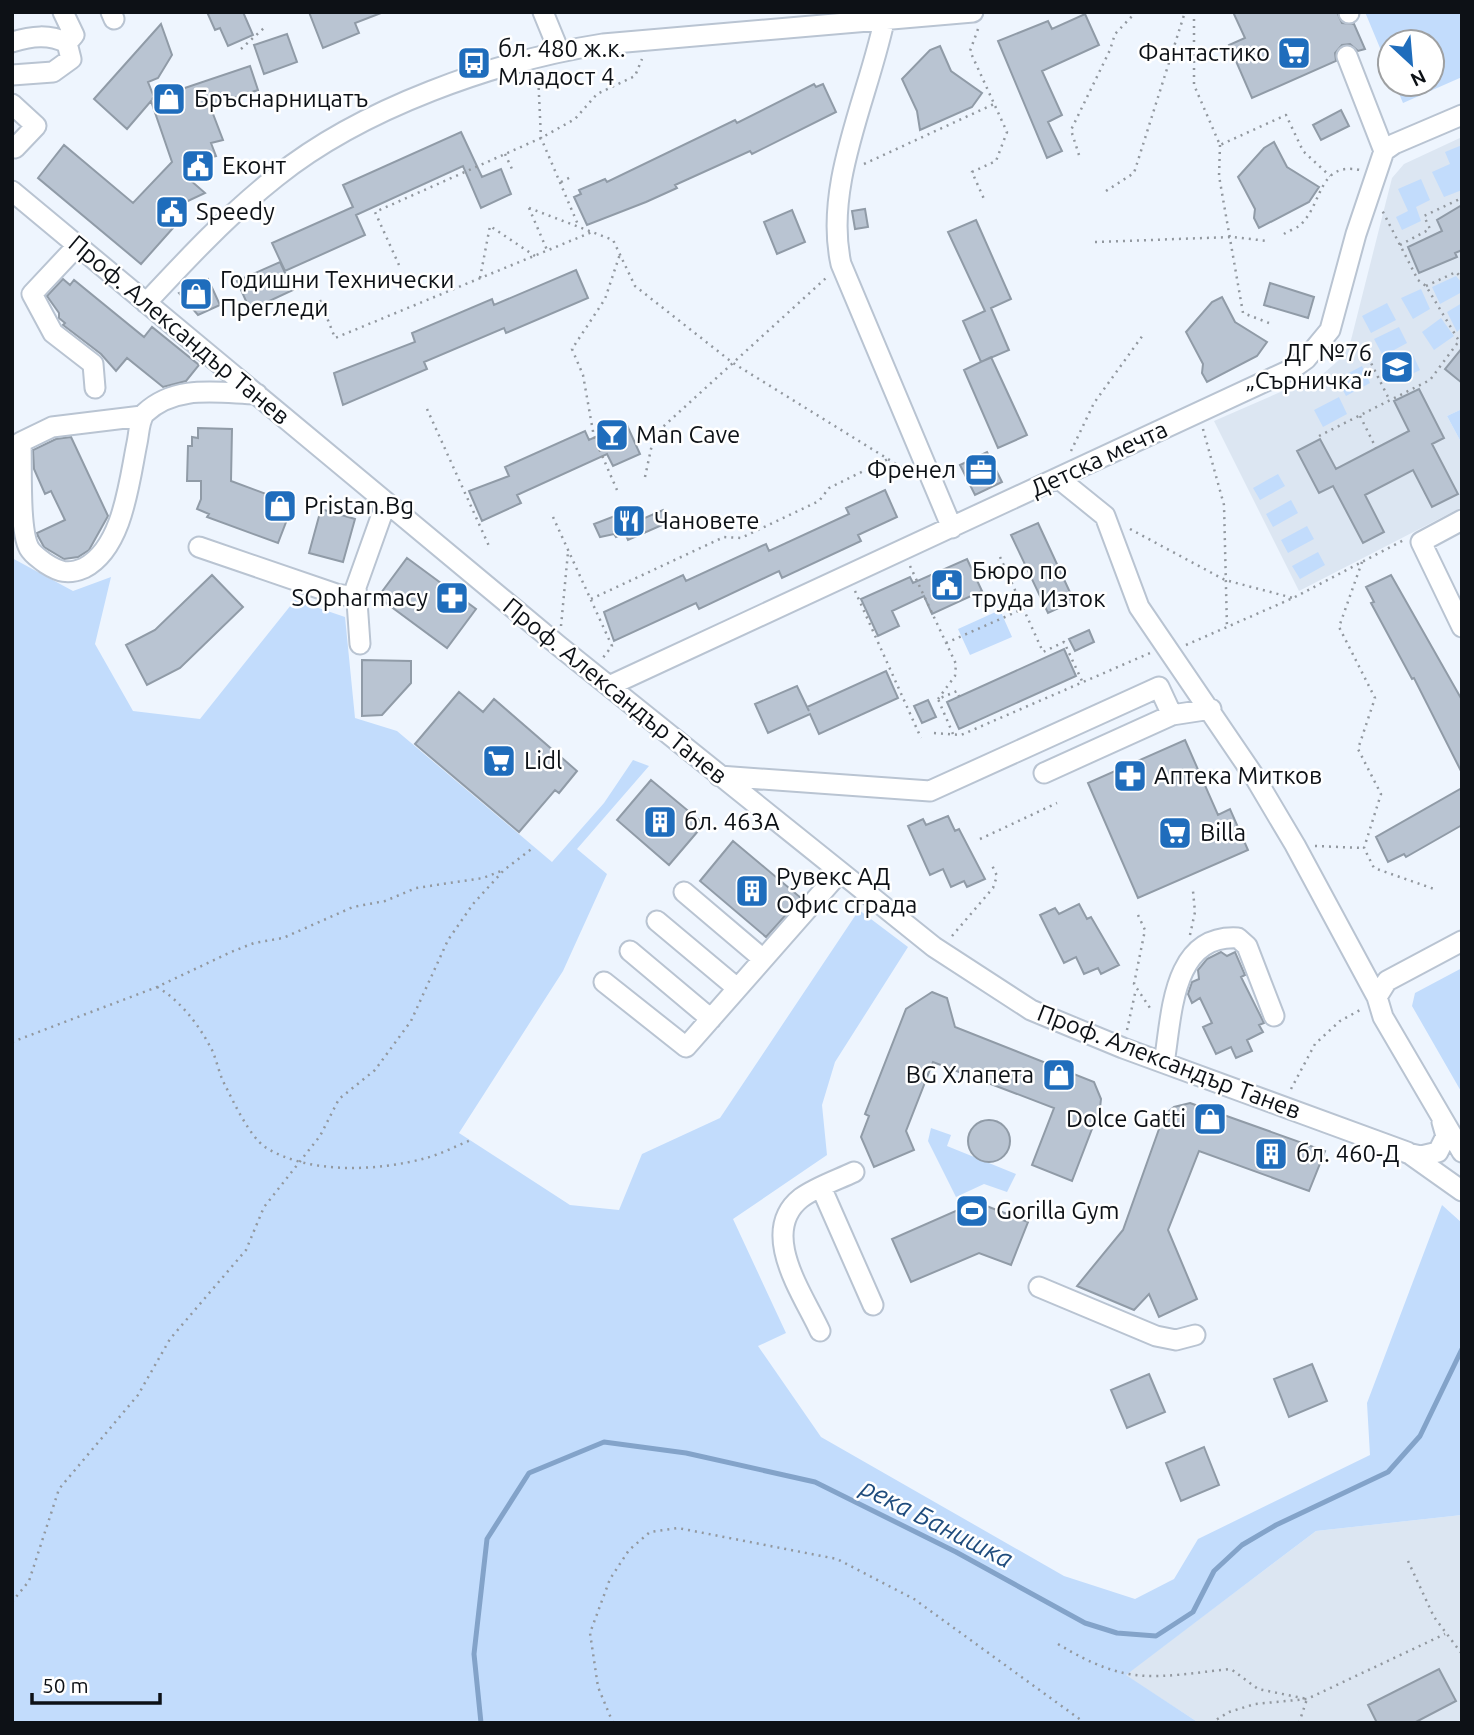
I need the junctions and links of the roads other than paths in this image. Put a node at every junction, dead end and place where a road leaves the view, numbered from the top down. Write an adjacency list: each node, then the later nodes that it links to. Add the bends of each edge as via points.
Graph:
1 (63, 12): 6 (street, via 74,35)
2 (542, 12): 7 (street)
3 (885, 17): 4 (street); 7 (street); 23 (street, via 835,213 841,264)
4 (976, 19)
5 (12, 42): 6 (street, via 45,36)
6 (67, 43): 9 (street, via 71,59 64,67)
7 (559, 51): 16 (street, via 449,84 325,144 278,174 242,205)
8 (1347, 57): 13 (street)
9 (12, 75)
10 (12, 104): 12 (street, via 36,126)
11 (1462, 116): 13 (street)
12 (12, 146)
13 (1384, 152): 20 (street, Детска мечта, via 1336,314 1318,345 1292,369)
14 (12, 191): 15 (street, Проф. Александър Танев)
15 (78, 246): 16 (street, Проф. Александър Танев); 17 (street, via 32,294 53,333 93,364)
16 (146, 303): 18 (street, Проф. Александър Танев)
17 (95, 388)
18 (257, 394): 19 (street, via 182,393 159,402); 21 (street, Проф. Александър Танев)
19 (142, 416): 19 (street, via 117,526 105,548 91,564 78,570 67,574 57,570 33,554 25,537 21,442 52,427)
20 (1058, 478): 23 (street, Детска мечта); 29 (street, via 1105,516 1139,607)
21 (386, 503): 25 (street); 28 (street, Проф. Александър Танев)
22 (1462, 520): 26 (street, via 1421,542)
23 (952, 528): 28 (street, Детска мечта)
24 (199, 547): 25 (street)
25 (356, 597): 27 (street)
26 (1462, 626)
27 (360, 644)
28 (609, 686): 32 (street, Проф. Александър Танев)
29 (1211, 709): 30 (street); 41 (street, via 1295,845)
30 (1172, 715): 31 (street); 32 (street, via 1159,687 930,791)
31 (1044, 773)
32 (718, 776): 33 (street, Проф. Александър Танев)
33 (839, 873): 38 (street); 44 (street, Проф. Александър Танев, via 937,949 1031,1010)
34 (684, 892): 38 (street)
35 (657, 921): 40 (street)
36 (1462, 941): 41 (street, via 1387,981)
37 (630, 951): 43 (street)
38 (763, 959): 40 (street)
39 (604, 982): 43 (street, via 686,1047)
40 (737, 988): 43 (street)
41 (1377, 997): 45 (street, via 1383,1017)
42 (1274, 1016): 44 (street, via 1247,946 1238,938 1221,939 1198,950 1182,969)
43 (711, 1018)
44 (1164, 1063): 46 (street, Проф. Александър Танев)
45 (1442, 1121): 46 (street, via 1446,1136 1438,1152 1421,1156); 47 (street)
46 (1406, 1152): 50 (street, Проф. Александър Танев)
47 (1462, 1152)
48 (854, 1172): 49 (street)
49 (821, 1187): 52 (street); 53 (street, via 800,1199 782,1228 784,1251)
50 (1462, 1191)
51 (1039, 1287): 54 (street, via 1156,1336 1176,1340)
52 (873, 1305)
53 (820, 1331)
54 (1195, 1335)

